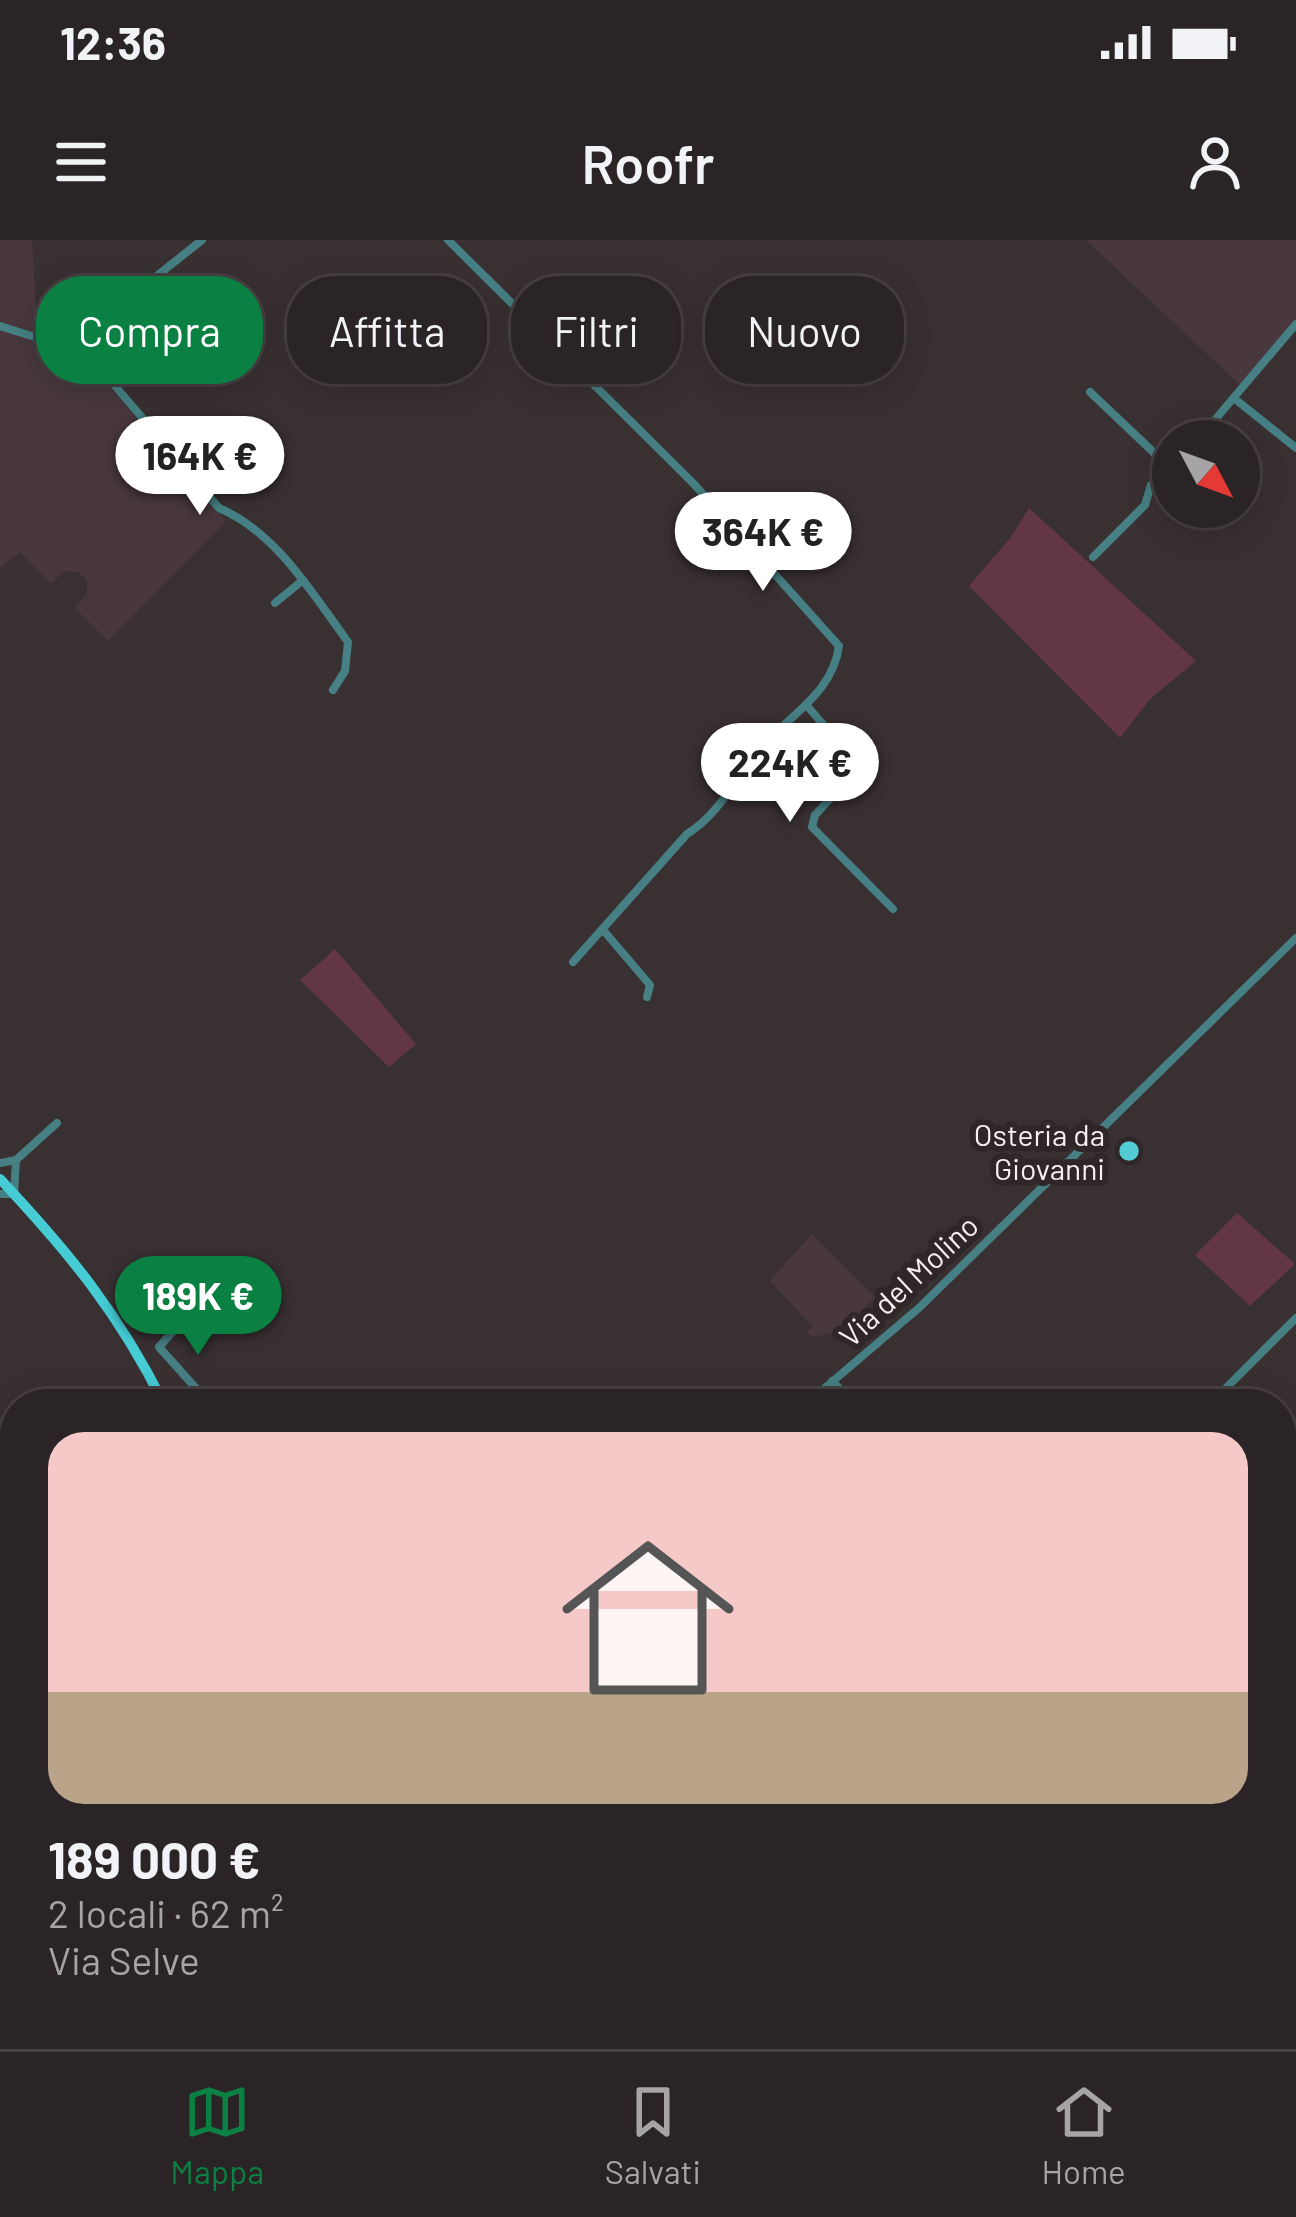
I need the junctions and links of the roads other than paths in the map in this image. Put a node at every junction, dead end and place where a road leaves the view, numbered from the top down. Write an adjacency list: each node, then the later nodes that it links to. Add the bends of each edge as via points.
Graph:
1 (202, 240): 3 (street)
2 (448, 240): 18 (street, via 693,483 838,646 836,664)
3 (157, 276)
4 (1296, 324): 9 (street)
5 (0, 326): 6 (street)
6 (36, 337)
7 (113, 384): 15 (street, via 219,508 248,520)
8 (1090, 392): 11 (street)
9 (1235, 399): 10 (street); 12 (street)
10 (1216, 420)
11 (1152, 448)
12 (1296, 448)
13 (1152, 484): 14 (street, via 1145,505)
14 (1093, 556)
15 (303, 580): 16 (street); 17 (street, via 348,642)
16 (275, 603)
17 (333, 690)
18 (808, 707): 19 (street, via 860,767 812,827); 20 (street, via 764,743 704,823)
19 (893, 909)
20 (604, 931): 22 (street); 23 (street, via 650,985)
21 (1296, 938): 32 (street, Via del Molino, via 920,1307)
22 (573, 962)
23 (647, 997)
24 (57, 1123): 25 (street)
25 (16, 1160): 26 (street); 29 (street)
26 (0, 1163)
27 (0, 1179): 29 (main road)
28 (0, 1194): 29 (street)
29 (14, 1194): 33 (main road, via 115,1313)
30 (190, 1312): 34 (street, via 159,1347)
31 (1296, 1318): 37 (street)
32 (832, 1381): 35 (street); 36 (street, Via del Molino)
33 (156, 1389)
34 (197, 1389)
35 (823, 1389)
36 (840, 1389)
37 (1225, 1389)

